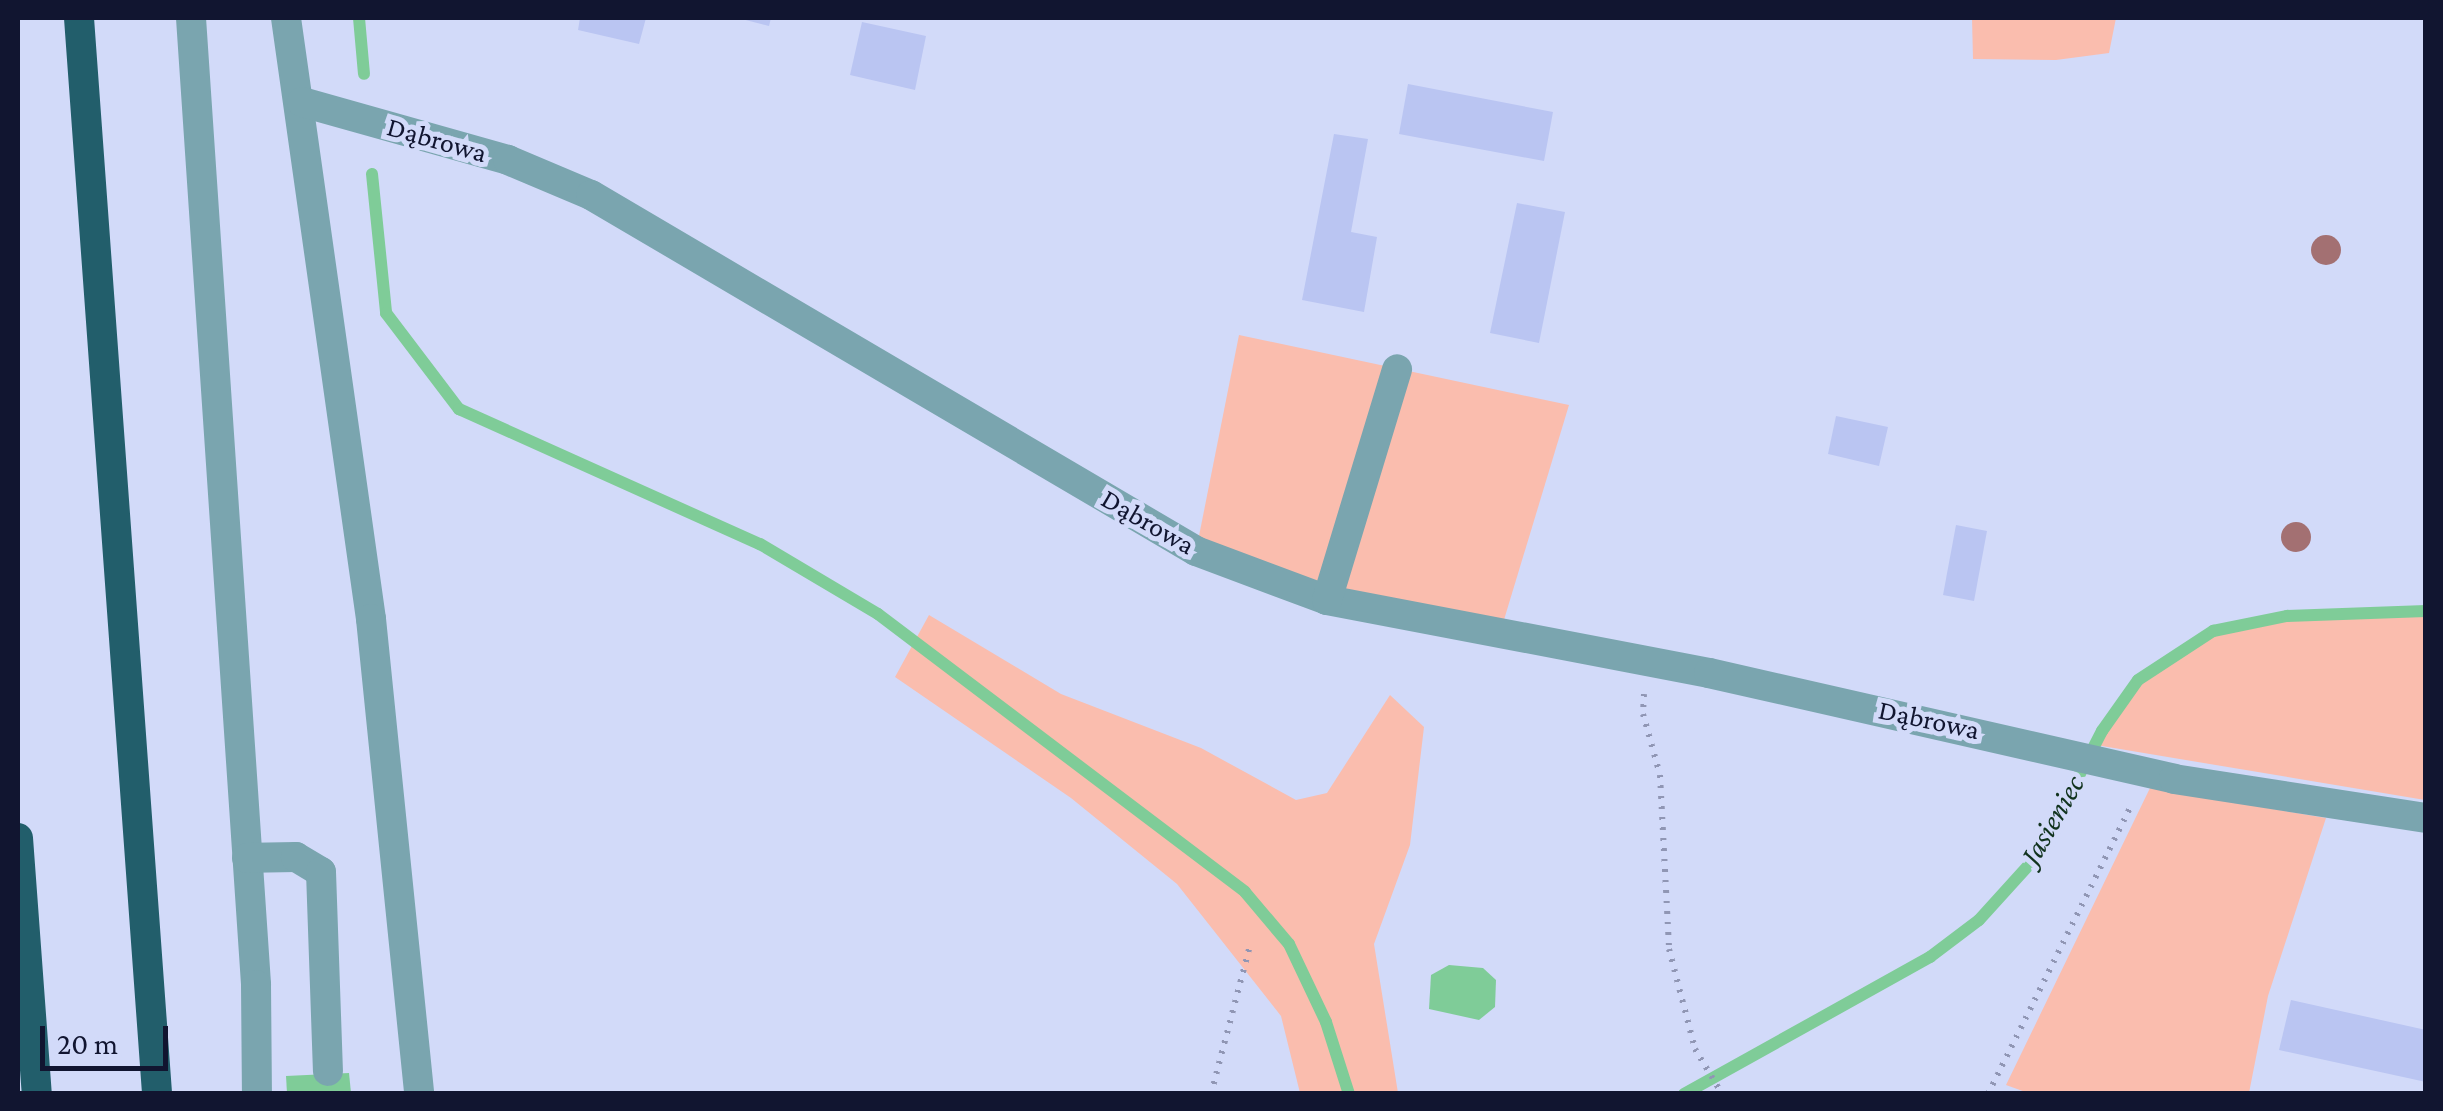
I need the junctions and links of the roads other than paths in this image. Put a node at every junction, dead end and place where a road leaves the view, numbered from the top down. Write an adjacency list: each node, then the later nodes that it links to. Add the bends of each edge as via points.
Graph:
1 (78, 18): 12 (highway)
2 (191, 18): 9 (street)
3 (286, 18): 4 (street)
4 (302, 102): 6 (street, Dąbrowa, via 508,160 591,195 1196,551); 14 (street, via 372,620)
5 (1396, 369): 6 (street)
6 (1327, 600): 7 (street, Dąbrowa, via 2066,749 2128,768)
7 (2426, 818)
8 (18, 838): 11 (highway)
9 (247, 858): 10 (street, via 296,857 321,872); 13 (street)
10 (328, 1071)
11 (37, 1094)
12 (158, 1094)
13 (257, 1094)
14 (419, 1094)

